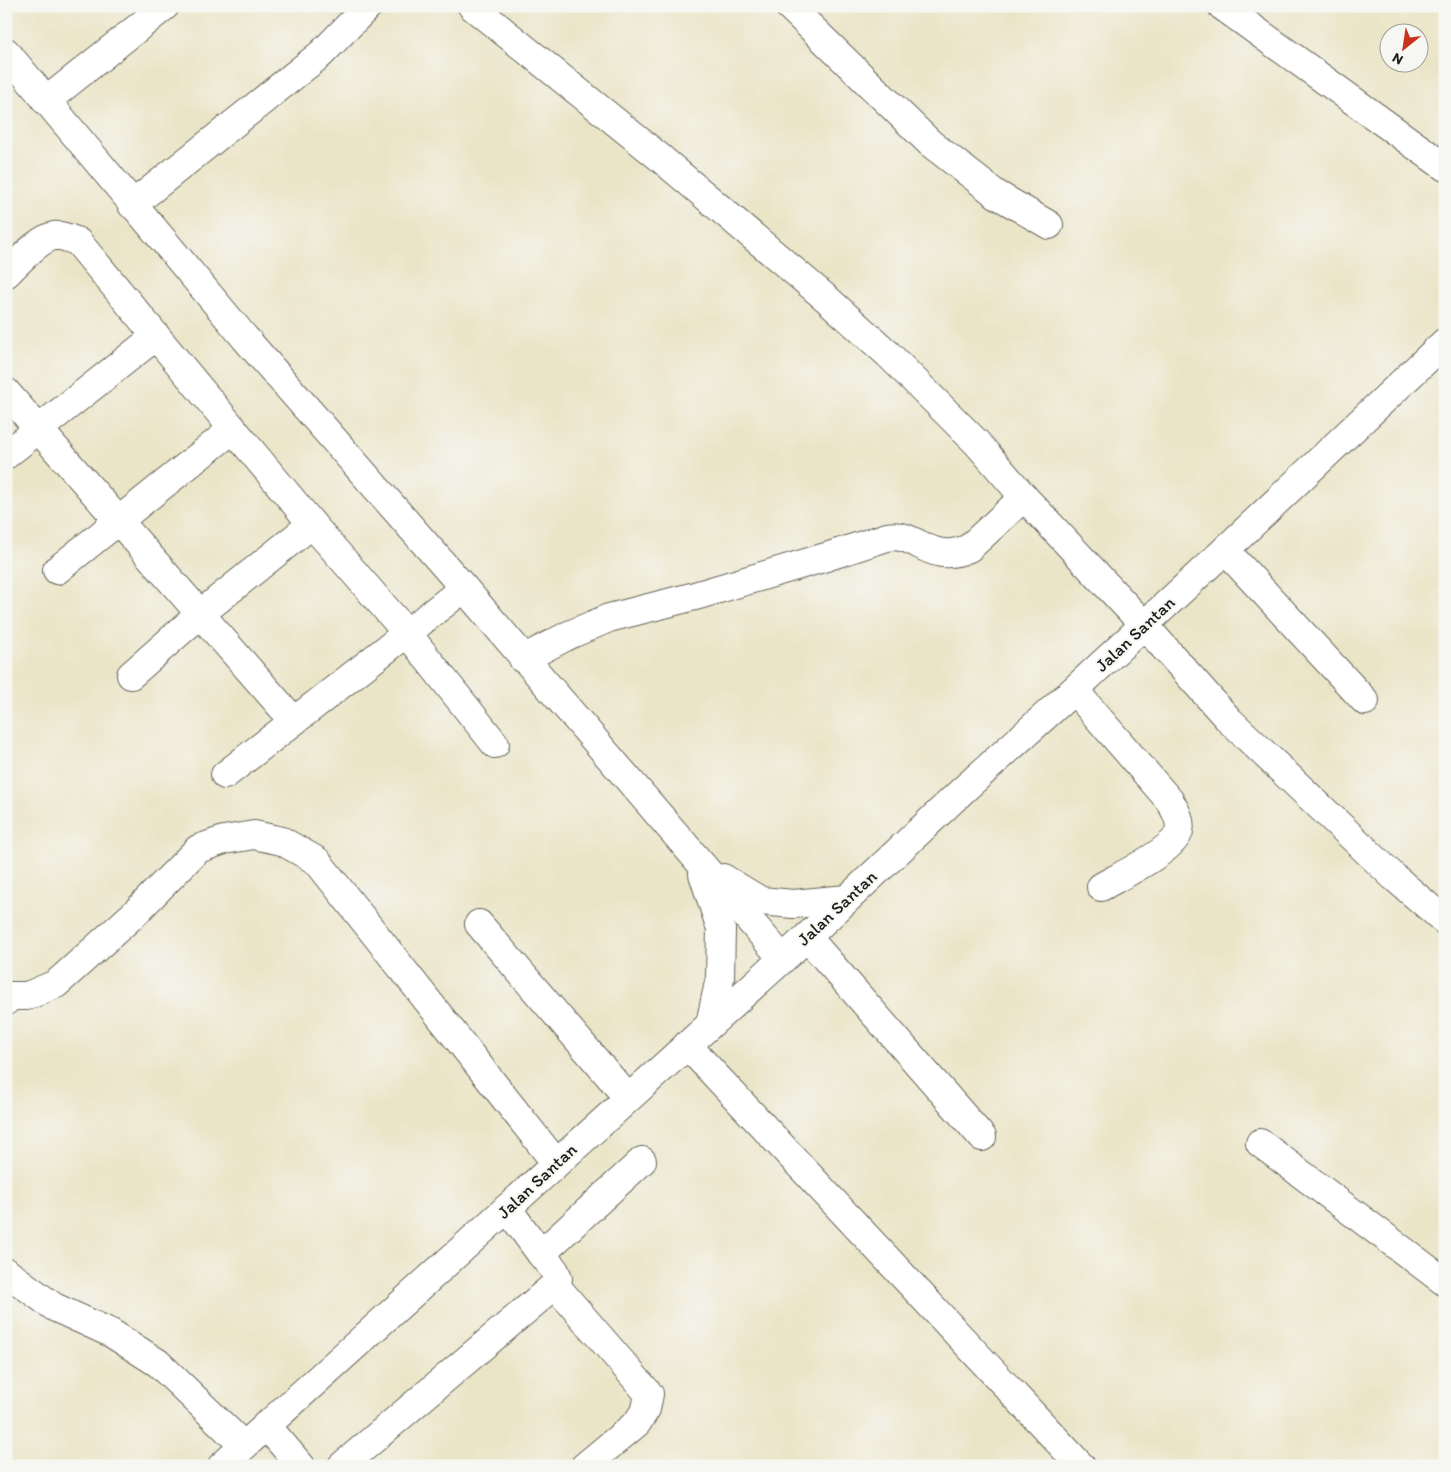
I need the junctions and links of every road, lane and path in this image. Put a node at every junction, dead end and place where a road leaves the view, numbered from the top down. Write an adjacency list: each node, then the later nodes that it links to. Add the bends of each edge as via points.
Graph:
1 (166, 6): 7 (street)
2 (368, 6): 9 (street, via 321,54)
3 (472, 6): 18 (street, via 636,138 827,299 949,414)
4 (789, 6): 10 (street, via 930,143 996,194)
5 (1222, 6): 8 (street)
6 (6, 52): 7 (street)
7 (46, 101): 9 (street)
8 (1445, 167)
9 (132, 205): 23 (street)
10 (1049, 225)
11 (6, 274): 12 (street, via 42,241 55,236 78,242)
12 (156, 336): 15 (street); 16 (street)
13 (1445, 342): 21 (street, Jalan Santan)
14 (6, 392): 15 (street)
15 (37, 429): 17 (street); 19 (street)
16 (233, 429): 19 (street); 20 (street)
17 (6, 455)
18 (1024, 497): 25 (street); 27 (street, via 969,548 960,552 928,550 901,536 887,537 723,588 609,618)
19 (118, 521): 22 (street); 24 (street)
20 (312, 524): 24 (street); 26 (street)
21 (1225, 550): 25 (street, Jalan Santan); 30 (street)
22 (57, 570)
23 (464, 588): 26 (street); 27 (street)
24 (200, 614): 28 (street); 31 (street)
25 (1144, 625): 29 (street, Jalan Santan); 37 (street, via 1230,721 1394,877)
26 (407, 632): 31 (street); 32 (street)
27 (523, 658): 34 (street)
28 (131, 675)
29 (1074, 690): 35 (street, via 1170,802 1179,822 1179,831 1170,845); 36 (street, Jalan Santan)
30 (1365, 701)
31 (294, 721): 33 (street)
32 (495, 744)
33 (225, 775)
34 (700, 864): 36 (street, via 761,901 793,904); 40 (street); 42 (street, via 721,929 720,978)
35 (1101, 887)
36 (847, 899): 39 (street, Jalan Santan)
37 (1445, 921)
38 (478, 924): 44 (street)
39 (807, 936): 40 (street, Jalan Santan); 45 (street)
40 (782, 958): 42 (street, Jalan Santan)
41 (7, 996): 48 (street, via 27,996 56,984 134,914 198,849 254,835 282,841 318,861)
42 (710, 1024): 43 (street, Jalan Santan)
43 (687, 1045): 44 (street, Jalan Santan); 60 (street)
44 (628, 1098): 48 (street, Jalan Santan)
45 (982, 1138)
46 (1260, 1143): 52 (street)
47 (642, 1161): 50 (street)
48 (556, 1163): 49 (street, Jalan Santan)
49 (507, 1208): 50 (street); 54 (street, Jalan Santan)
50 (541, 1254): 53 (street, via 555,1271 558,1278)
51 (6, 1272): 55 (street, via 54,1307 111,1333 158,1363)
52 (1445, 1282)
53 (555, 1285): 58 (street); 59 (street, via 649,1394 646,1409 637,1423)
54 (266, 1425): 55 (street, Jalan Santan); 57 (street)
55 (243, 1445): 56 (street, Jalan Santan)
56 (222, 1466)
57 (301, 1466)
58 (342, 1466)
59 (585, 1466)
60 (1081, 1466)

